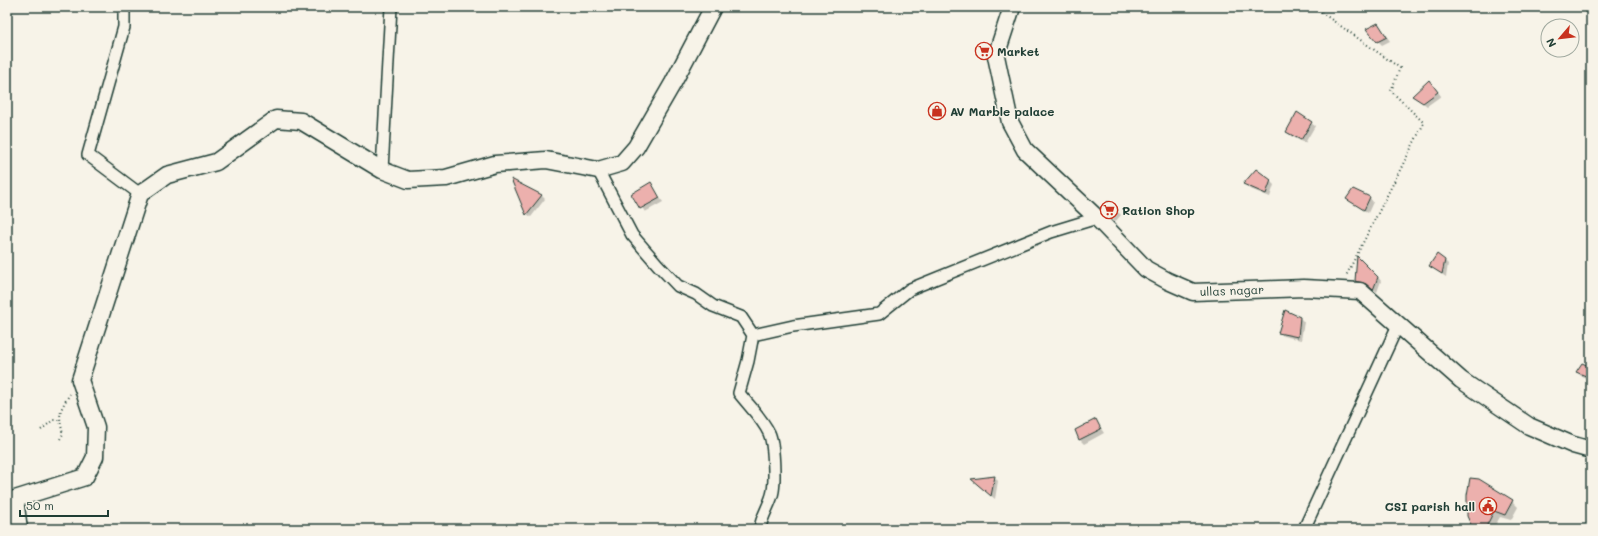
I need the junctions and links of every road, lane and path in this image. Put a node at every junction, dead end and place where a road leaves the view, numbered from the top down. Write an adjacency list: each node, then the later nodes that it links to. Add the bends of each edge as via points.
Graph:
1 (124, 7): 8 (street, via 124,27 88,155)
2 (391, 7): 6 (street)
3 (713, 7): 7 (main road, via 636,146 622,162)
4 (1012, 7): 9 (main road, ullas nagar, via 996,56 1010,122 1025,150)
5 (1318, 10): 10 (path, via 1400,68 1391,91 1424,123)
6 (382, 170): 7 (main road, via 408,180 446,178 495,164 546,160); 8 (main road, via 301,121 276,119 216,162 167,175)
7 (598, 170): 12 (street, via 632,235 658,265 678,286 713,306 741,317)
8 (140, 194): 13 (main road)
9 (1097, 218): 11 (main road, ullas nagar, via 1146,269 1193,292 1304,288 1360,292); 12 (street, via 1051,232 910,289 879,314 792,326)
10 (1343, 282)
11 (1398, 325): 17 (main road, ullas nagar, via 1461,380 1529,426); 21 (street)
12 (753, 335): 20 (street, via 739,393 770,433 773,450 773,491)
13 (80, 380): 14 (path, via 61,406); 18 (main road, via 96,427 96,457 85,477)
14 (60, 420): 15 (path, via 53,420); 16 (path, via 63,434)
15 (42, 430)
16 (60, 439)
17 (1591, 450)
18 (11, 501): 19 (main road)
19 (19, 529)
20 (760, 529)
21 (1304, 529)

